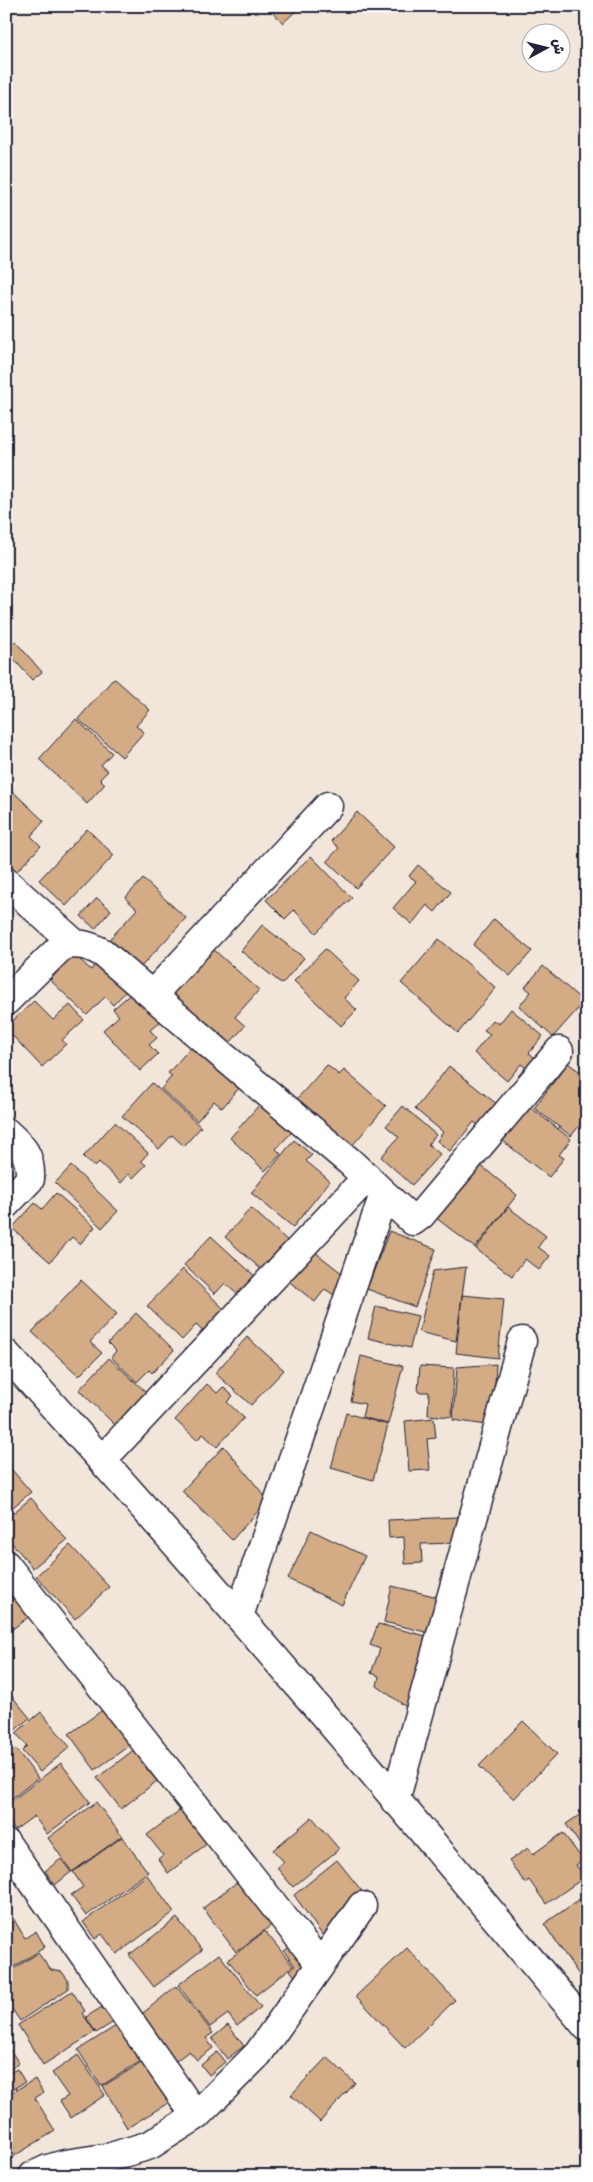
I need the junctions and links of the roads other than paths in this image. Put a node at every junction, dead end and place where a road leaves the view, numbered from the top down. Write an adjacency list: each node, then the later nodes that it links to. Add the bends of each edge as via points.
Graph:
1 (328, 806): 4 (street)
2 (6, 882): 3 (street)
3 (74, 943): 4 (street, via 89,945 103,952); 5 (street, via 62,946)
4 (152, 995): 8 (street)
5 (6, 1001)
6 (559, 1051): 8 (street, via 413,1221)
7 (6, 1132): 9 (street, via 23,1147 31,1164 30,1179)
8 (375, 1186): 12 (street); 14 (street)
9 (6, 1204)
10 (522, 1341): 15 (street)
11 (6, 1354): 12 (street)
12 (102, 1460): 14 (street)
13 (6, 1565): 18 (street)
14 (240, 1616): 15 (street)
15 (396, 1801): 19 (street)
16 (6, 1843): 20 (street)
17 (362, 1906): 18 (street)
18 (320, 1964): 20 (street, via 258,2054)
19 (587, 2028)
20 (196, 2116): 21 (street, via 150,2145)
21 (44, 2173)

